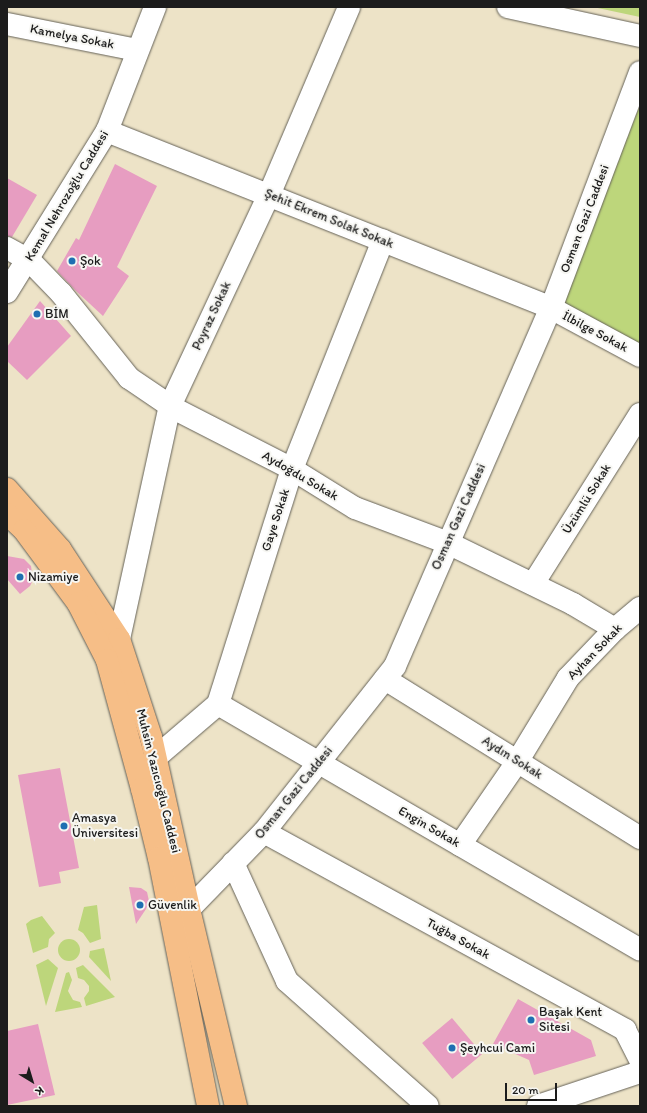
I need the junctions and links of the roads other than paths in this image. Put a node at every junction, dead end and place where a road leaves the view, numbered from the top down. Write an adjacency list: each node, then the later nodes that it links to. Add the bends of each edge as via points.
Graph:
1 (155, 7): 6 (street, Kemal Nehrozoğlu Caddesi)
2 (349, 7): 9 (street, Poyraz Sokak)
3 (508, 7): 5 (street)
4 (7, 24): 6 (street, Kamelya Sokak)
5 (640, 36)
6 (137, 50): 8 (street, Kemal Nehrozoğlu Caddesi)
7 (640, 72): 14 (street, Osman Gazi Caddesi)
8 (107, 131): 9 (street, Şehit Ekrem Solak Sokak); 12 (street, Kemal Nehrozoğlu Caddesi)
9 (268, 195): 10 (street, Şehit Ekrem Solak Sokak); 16 (street, Poyraz Sokak)
10 (382, 240): 14 (street, Şehit Ekrem Solak Sokak); 18 (street, Gaye Sokak)
11 (7, 248): 12 (street, Aydoğdu Sokak)
12 (29, 260): 13 (street, Kemal Nehrozoğlu Caddesi); 16 (street, Aydoğdu Sokak, via 61,293 129,378)
13 (7, 292)
14 (551, 308): 15 (street, İlbilge Sokak); 21 (street, Osman Gazi Caddesi)
15 (640, 356)
16 (170, 406): 18 (street, Aydoğdu Sokak); 24 (street, Poyraz Sokak)
17 (640, 414): 22 (street, Üzümlü Sokak)
18 (292, 469): 21 (street, Aydoğdu Sokak, via 355,508); 26 (street, Gaye Sokak)
19 (7, 489): 24 (main road, Muhsin Yazıcıoğlu Caddesi, via 60,549)
20 (7, 514): 38 (main road, Muhsin Yazıcıoğlu Caddesi, via 24,530 78,603 107,660 159,858)
21 (448, 543): 22 (street, Aydoğdu Sokak); 25 (street, Osman Gazi Caddesi, via 395,666)
22 (533, 584): 23 (street, Aydoğdu Sokak)
23 (631, 620): 28 (street, Ayhan Sokak, via 568,678)
24 (119, 639): 27 (main road, Muhsin Yazıcıoğlu Caddesi)
25 (385, 679): 28 (street, Aydın Sokak); 29 (street, Osman Gazi Caddesi)
26 (218, 704): 27 (street); 29 (street, Engin Sokak)
27 (155, 758): 34 (main road, Muhsin Yazıcıoğlu Caddesi)
28 (517, 762): 31 (street, Aydın Sokak); 32 (street, Ayhan Sokak)
29 (319, 763): 30 (street, Osman Gazi Caddesi); 32 (street, Engin Sokak)
30 (264, 832): 33 (street, Osman Gazi Caddesi); 36 (street, Tuğba Sokak, via 625,1030)
31 (640, 838)
32 (460, 845): 35 (street, Engin Sokak)
33 (233, 863): 34 (street, Osman Gazi Caddesi); 40 (street, via 287,981)
34 (189, 909): 39 (main road, Muhsin Yazıcıoğlu Caddesi)
35 (640, 950)
36 (640, 1058)
37 (640, 1072): 41 (street)
38 (208, 1106)
39 (236, 1106)
40 (428, 1106)
41 (538, 1106)

